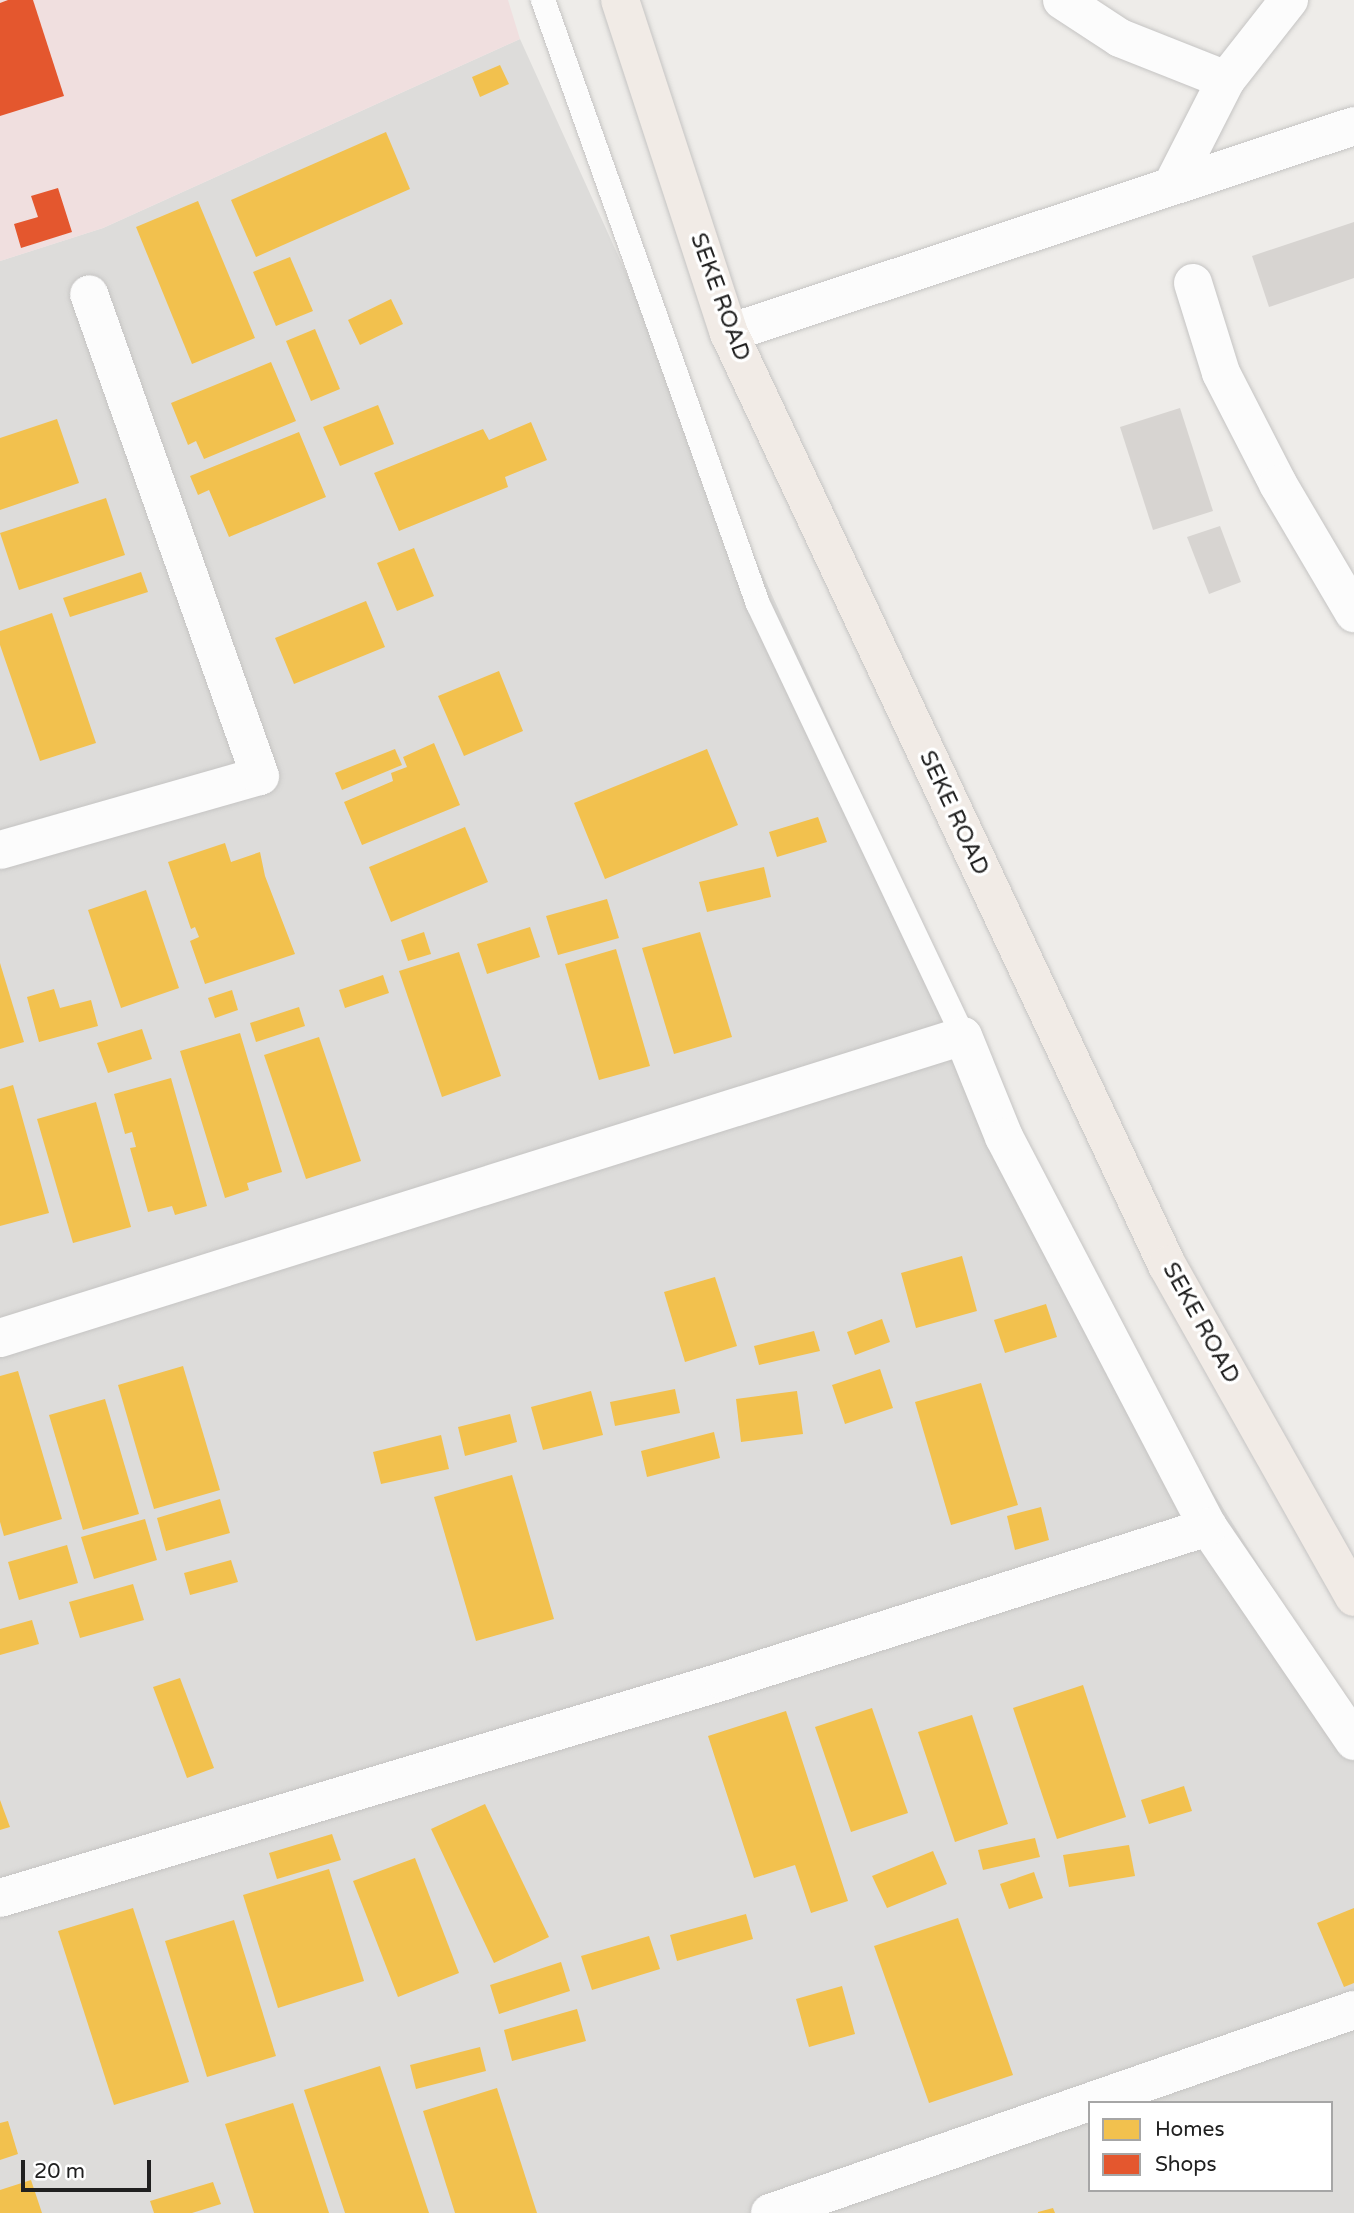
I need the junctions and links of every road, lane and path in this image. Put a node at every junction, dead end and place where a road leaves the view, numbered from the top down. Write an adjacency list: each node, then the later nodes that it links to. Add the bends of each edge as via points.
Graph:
1 (543, 0): 13 (lane, via 758,604)
2 (620, 0): 10 (main road, SEKE ROAD)
3 (1062, 0): 5 (street, via 1120,38)
4 (1289, 0): 5 (street)
5 (1226, 80): 7 (street)
6 (1354, 125): 7 (street)
7 (1174, 182): 10 (street)
8 (1192, 282): 11 (street, via 1221,373 1278,484)
9 (89, 294): 12 (street, via 260,776)
10 (729, 333): 16 (main road, SEKE ROAD, via 1167,1265)
11 (1354, 613)
12 (0, 850)
13 (963, 1037): 14 (street); 15 (street, via 1004,1137)
14 (0, 1338)
15 (1208, 1527): 17 (street); 18 (street, via 737,1677)
16 (1354, 1597)
17 (1354, 1741)
18 (0, 1898)
19 (1354, 2010): 20 (street)
20 (1092, 2101)
21 (1088, 2102): 22 (street)
22 (770, 2213)

